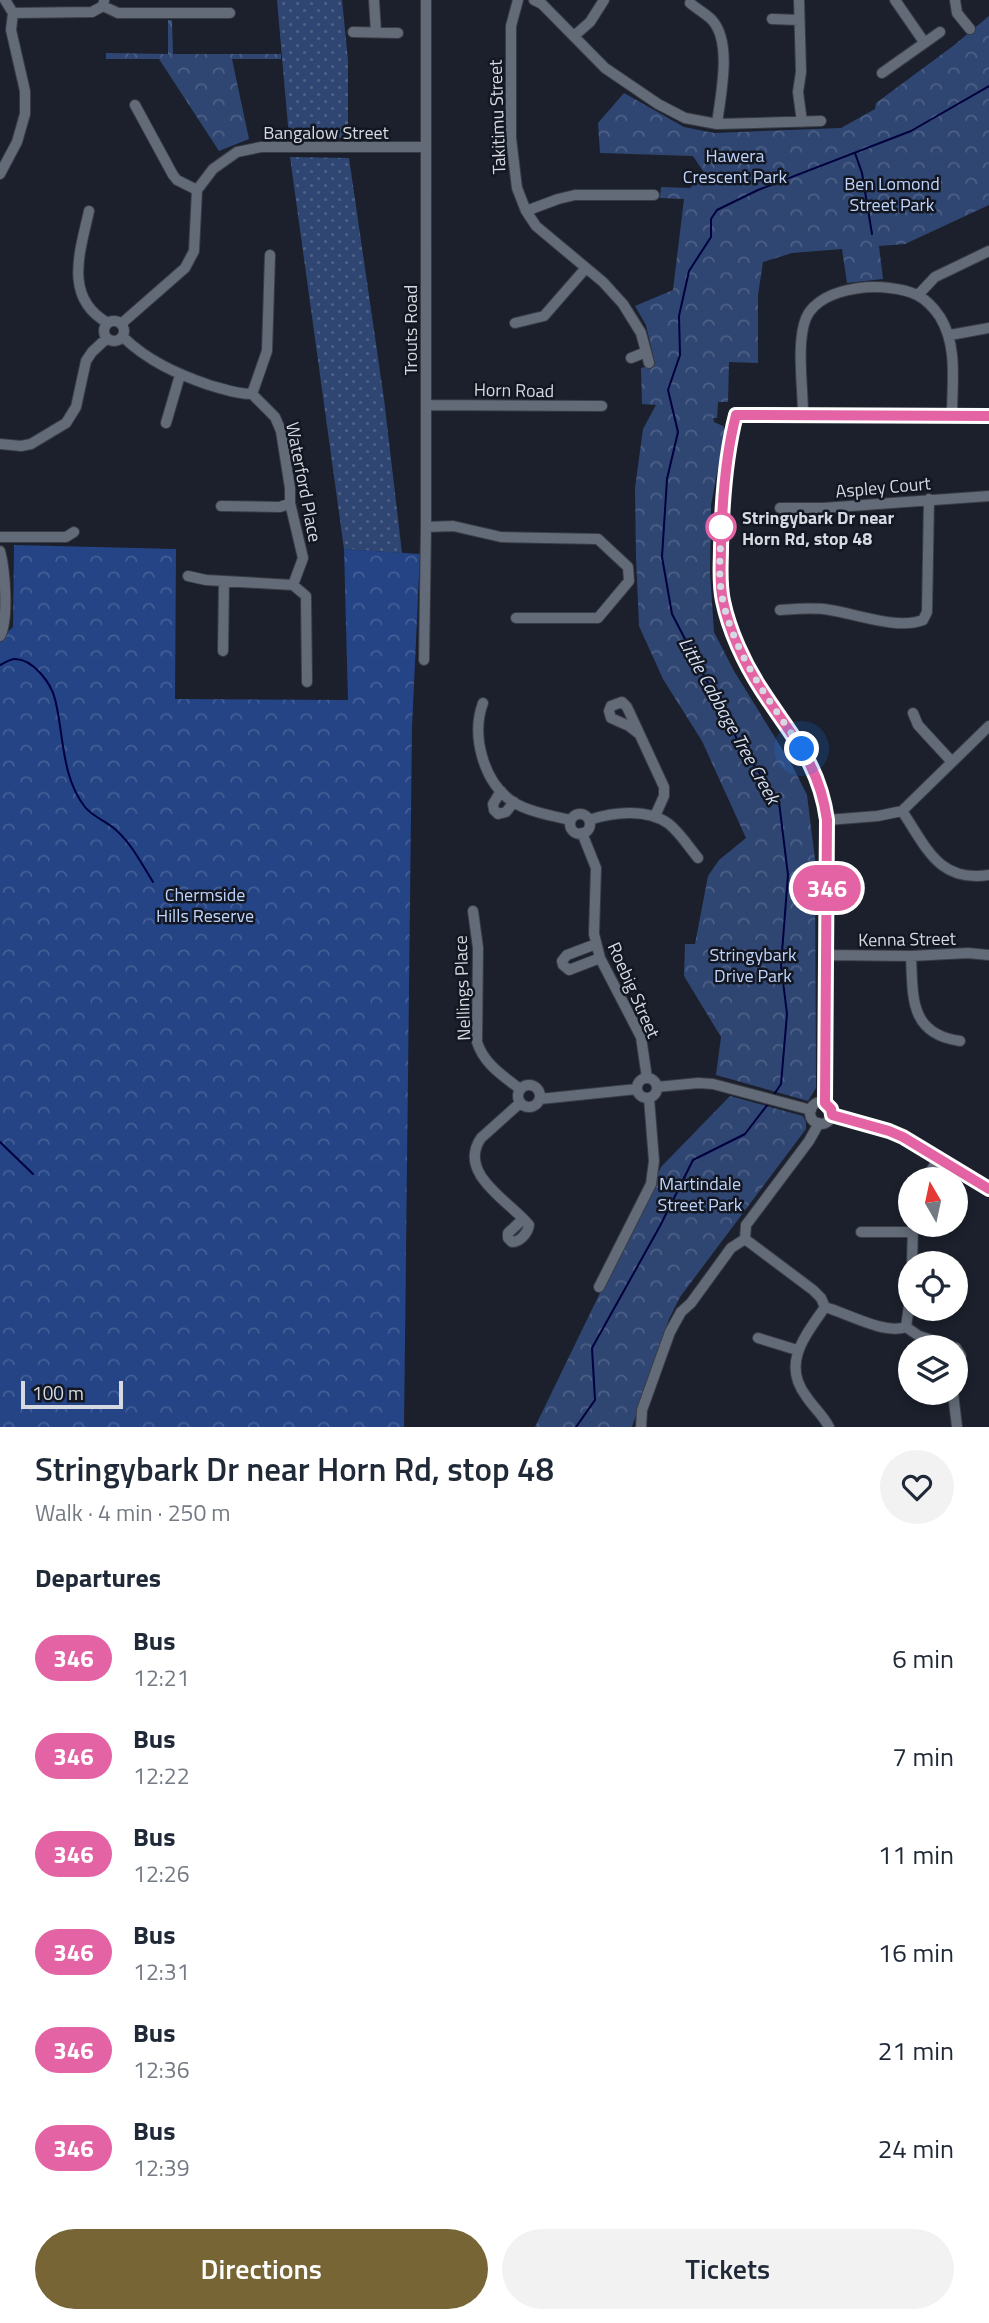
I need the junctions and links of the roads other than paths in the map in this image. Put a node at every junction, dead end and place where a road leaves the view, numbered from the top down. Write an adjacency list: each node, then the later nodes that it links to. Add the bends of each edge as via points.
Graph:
1 (5, 0): 12 (street)
2 (374, 0): 18 (street)
3 (426, 0): 28 (street, Trouts Road)
4 (518, 0): 33 (street, Takitimu Street, via 511,26 511,138 517,188)
5 (534, 0): 21 (street)
6 (604, 0): 21 (street)
7 (799, 0): 15 (street)
8 (895, 0): 22 (street)
9 (955, 0): 16 (street, via 957,13)
10 (103, 3): 12 (street, via 92,12); 13 (street, via 118,13)
11 (690, 4): 27 (street, via 714,21 722,40 724,62)
12 (13, 13): 29 (street, via 11,30 25,91 25,114)
13 (230, 13)
14 (772, 19): 15 (street)
15 (799, 20): 26 (street)
16 (970, 29)
17 (353, 32): 18 (street)
18 (376, 32): 20 (street)
19 (940, 32): 22 (street)
20 (398, 33)
21 (574, 36): 27 (street, via 605,68 658,104 685,118)
22 (924, 43): 23 (street)
23 (882, 74)
24 (135, 105): 30 (street, via 173,175)
25 (821, 121): 26 (street)
26 (802, 122): 27 (street)
27 (716, 124)
28 (426, 148): 30 (street, Bangalow Street, via 247,149 213,169); 50 (street, Trouts Road)
29 (0, 174)
30 (197, 190): 40 (street, via 194,251 185,268)
31 (654, 195): 33 (street, via 575,195)
32 (89, 211): 38 (street, via 77,277 84,300)
33 (526, 211): 36 (street, Takitimu Street, via 536,226)
34 (989, 251): 37 (street, via 935,277)
35 (270, 255): 49 (street, via 267,351)
36 (585, 269): 39 (street, via 544,316); 45 (street, Takitimu Street, via 628,310)
37 (918, 296): 42 (street, via 930,303); 52 (street, via 885,287 821,300 810,312 803,332)
38 (108, 323): 40 (street); 44 (street)
39 (515, 323)
40 (121, 324): 43 (street)
41 (989, 328): 42 (street)
42 (950, 335): 53 (street)
43 (123, 337): 44 (street); 48 (street)
44 (107, 338): 56 (street, via 86,361 76,407 66,423 31,444)
45 (646, 352): 46 (street); 47 (street, Takitimu Street)
46 (631, 358)
47 (649, 363)
48 (180, 375): 49 (street); 55 (street)
49 (252, 394): 59 (street, Waterford Place, via 275,417 281,431)
50 (426, 405): 51 (street, Horn Road); 62 (street, Trouts Road)
51 (602, 406)
52 (803, 414): 53 (street); 86 (street, via 736,415 722,505 722,598 759,686 812,764)
53 (952, 416): 54 (street)
54 (989, 416)
55 (166, 423)
56 (0, 444)
57 (989, 496): 58 (street, Aspley Court)
58 (929, 499): 61 (street, Aspley Court); 69 (street, via 927,612 923,620 885,621 827,609)
59 (290, 503): 60 (street, via 280,507); 68 (street, Waterford Place, via 303,558)
60 (221, 506)
61 (780, 508)
62 (426, 527): 70 (street, via 453,526 501,537 598,539 628,567 629,581 598,618); 73 (street, Trouts Road)
63 (74, 532): 64 (street, via 66,537)
64 (0, 537)
65 (0, 551): 71 (street, via 4,566)
66 (188, 576): 67 (street)
67 (224, 581): 68 (street); 72 (street)
68 (293, 585): 74 (street, via 306,596)
69 (780, 610)
70 (516, 618)
71 (0, 636)
72 (223, 651)
73 (424, 660)
74 (307, 682)
75 (483, 703): 80 (street, via 477,723 480,745 489,775)
76 (913, 713): 79 (street, via 918,725)
77 (989, 726): 79 (street)
78 (638, 733): 83 (street, via 664,787)
79 (952, 762): 82 (street)
80 (501, 791): 81 (street); 81 (street, via 493,804 495,812 506,812)
81 (514, 802): 84 (street)
82 (902, 811): 86 (street); 89 (street, via 944,868 965,875)
83 (655, 817): 85 (street, via 617,814); 88 (street, via 674,829)
84 (571, 820): 85 (street, via 579,814); 87 (street, Roebig Street, via 573,830)
85 (589, 820): 87 (street)
86 (827, 820): 92 (street)
87 (582, 833): 91 (street, Roebig Street, via 596,868)
88 (698, 858)
89 (989, 875)
90 (473, 911): 99 (street, Nellings Place, via 478,948 477,1042 493,1068)
91 (596, 944): 95 (street, Roebig Street); 95 (street, via 567,955 563,965 569,970)
92 (826, 955): 94 (street, Kenna Street); 104 (street)
93 (989, 955): 94 (street, Kenna Street)
94 (911, 956): 96 (street, via 918,1016 936,1035)
95 (600, 958): 97 (street, Roebig Street, via 641,1037)
96 (960, 1041)
97 (647, 1078): 98 (street); 100 (street)
98 (657, 1087): 101 (street); 105 (street, via 713,1084)
99 (520, 1089): 102 (street, Nellings Place, via 536,1086); 103 (street)
100 (637, 1089): 101 (street); 102 (street)
101 (649, 1098): 115 (street, via 654,1161 651,1184)
102 (540, 1099): 103 (street, via 533,1107)
103 (520, 1103): 111 (street, via 481,1138 476,1158 481,1178)
104 (825, 1103): 105 (street); 106 (street)
105 (811, 1110): 107 (street, via 813,1120)
106 (832, 1115): 107 (street); 108 (street, via 889,1131)
107 (819, 1123): 114 (street, via 746,1225)
108 (939, 1157): 109 (street); 110 (street)
109 (933, 1167)
110 (989, 1189)
111 (522, 1220)
112 (898, 1230): 113 (street)
113 (861, 1232)
114 (745, 1239): 116 (street, via 813,1290); 123 (street, via 731,1248 681,1312 641,1413)
115 (599, 1287)
116 (825, 1307): 118 (street, via 877,1326); 121 (street)
117 (907, 1321): 118 (street)
118 (906, 1326): 119 (street)
119 (918, 1335)
120 (758, 1338): 121 (street)
121 (797, 1350): 124 (street, via 799,1386)
122 (954, 1405): 125 (street)
123 (640, 1427)
124 (829, 1427)
125 (957, 1427)

